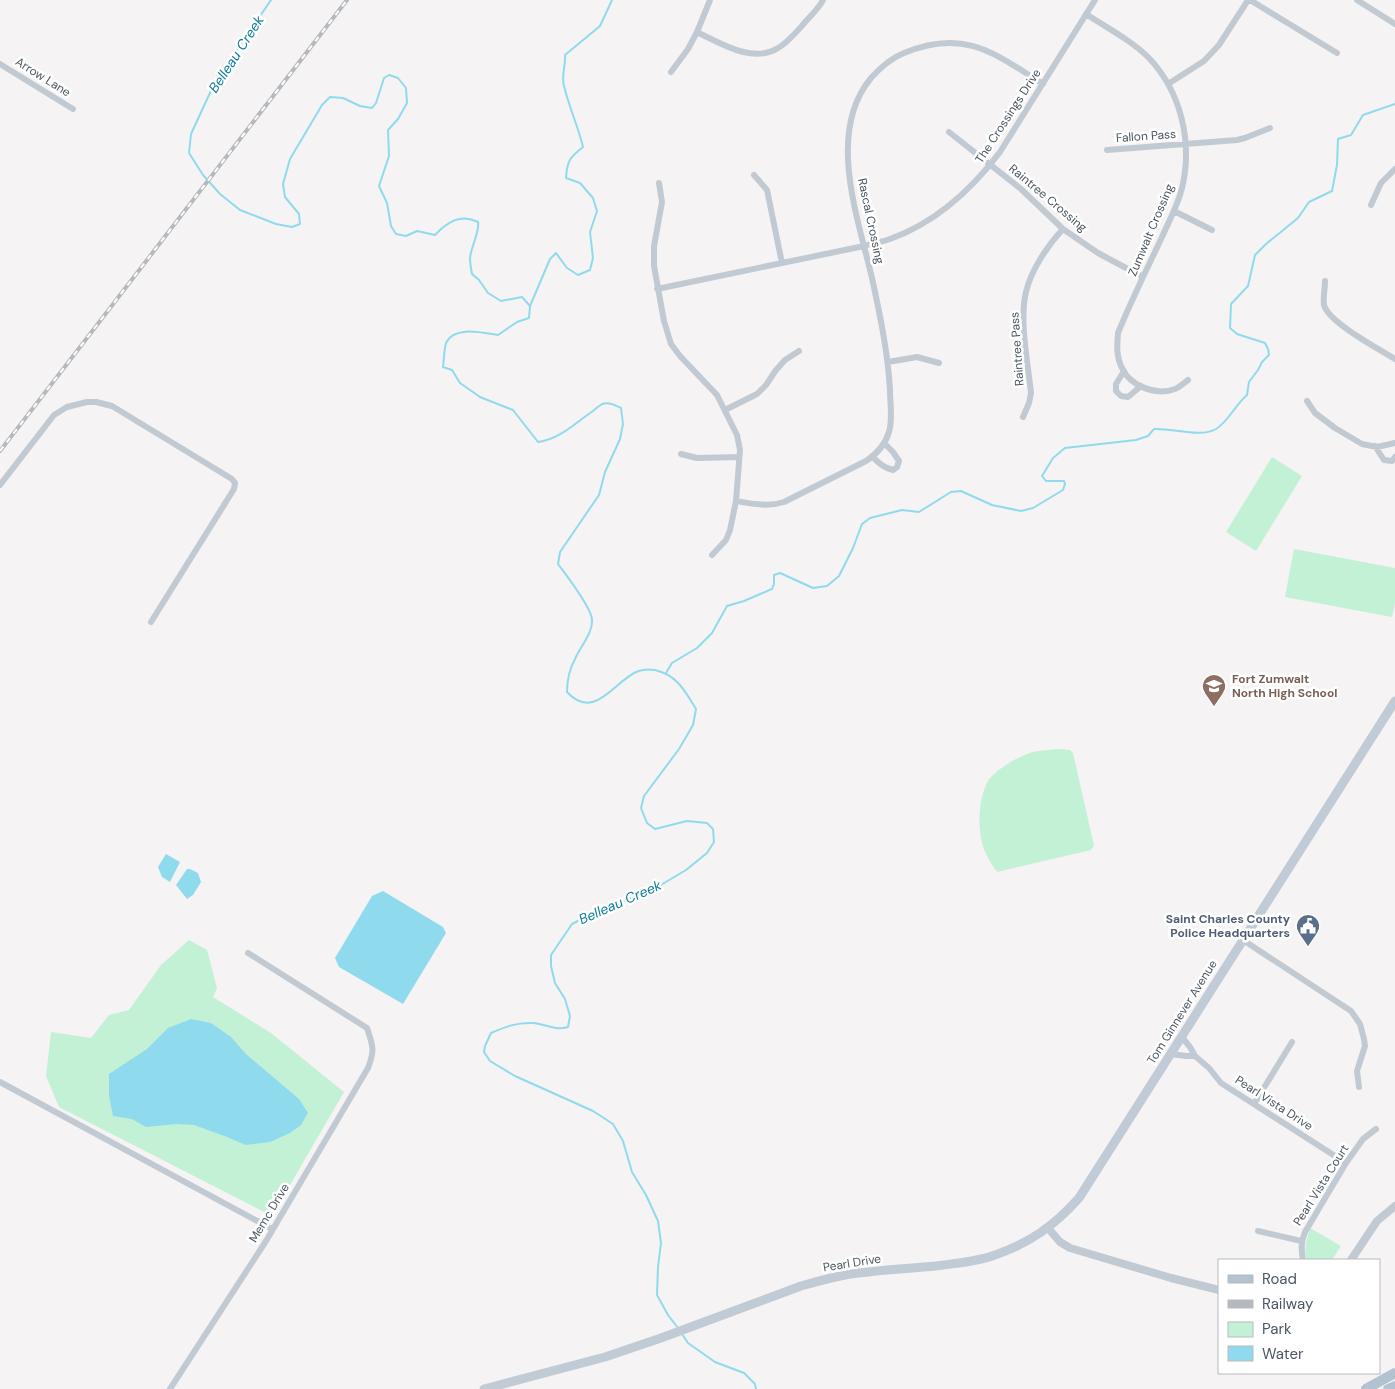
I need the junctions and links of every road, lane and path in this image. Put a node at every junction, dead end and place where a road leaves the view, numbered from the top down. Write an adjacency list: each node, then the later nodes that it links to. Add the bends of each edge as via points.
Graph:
1 (710, 0): 8 (street)
2 (824, 0): 8 (street, via 793,36 778,49 762,54 725,45)
3 (1095, 0): 6 (street, The Crossings Drive)
4 (1249, 0): 9 (street); 13 (street, via 1219,45 1204,61)
5 (1357, 0): 7 (street)
6 (1086, 14): 12 (street, The Crossings Drive); 13 (street, Zumwalt Crossing, via 1139,49)
7 (1395, 24)
8 (697, 32): 11 (street, via 688,50)
9 (1337, 54)
10 (0, 64): 14 (street, Arrow Lane)
11 (670, 72)
12 (1043, 84): 19 (street, The Crossings Drive); 27 (street, Rascal Crossing, via 997,54 960,43 917,47 878,70 862,88 854,107 848,142 853,198)
13 (1168, 84): 17 (street, Zumwalt Crossing, via 1181,114)
14 (73, 109)
15 (1270, 128): 17 (street, Fallon Pass, via 1245,138)
16 (949, 132): 19 (street, Raintree Crossing)
17 (1186, 145): 18 (street, Fallon Pass); 24 (street, Zumwalt Crossing, via 1186,169)
18 (1107, 150)
19 (990, 165): 25 (street, Raintree Crossing); 27 (street, The Crossings Drive, via 959,198 933,217 891,238)
20 (1395, 169): 23 (street, via 1381,183)
21 (754, 174): 28 (street, via 767,190)
22 (659, 183): 31 (street, via 662,202 654,246)
23 (1371, 205)
24 (1174, 211): 26 (street); 29 (street, Zumwalt Crossing)
25 (1063, 229): 29 (street, Raintree Crossing, via 1098,253); 41 (street, Raintree Pass, via 1050,242 1026,292 1023,319 1031,393)
26 (1212, 230)
27 (864, 246): 28 (street, The Crossings Drive); 34 (street, Rascal Crossing)
28 (782, 263): 31 (street, The Crossings Drive)
29 (1143, 277): 36 (street, Zumwalt Crossing, via 1118,333 1117,354)
30 (1325, 281): 33 (street, via 1324,305 1328,313)
31 (657, 289): 40 (street, via 671,344 717,395)
32 (799, 350): 40 (street, via 785,360 756,394)
33 (1395, 359)
34 (888, 362): 35 (street, via 917,357); 42 (street, Rascal Crossing, via 891,422)
35 (939, 363)
36 (1124, 371): 38 (street, via 1130,380); 38 (street, via 1116,384 1121,396 1128,397)
37 (1188, 380): 38 (street, via 1177,388 1164,391)
38 (1141, 386)
39 (1307, 401): 44 (street, via 1315,413 1335,428 1362,444)
40 (725, 410): 47 (street, via 737,435)
41 (1023, 417)
42 (884, 443): 46 (street, Rascal Crossing); 46 (street, via 898,461 897,467 888,469)
43 (1395, 443): 44 (street)
44 (1375, 446): 48 (street, via 1384,460)
45 (681, 454): 47 (street, via 697,458)
46 (872, 456): 50 (street, Rascal Crossing, via 784,502 759,505)
47 (740, 457): 50 (street)
48 (1395, 458)
49 (0, 485): 52 (street, via 54,416 67,407 96,402 112,406 232,478 234,489)
50 (736, 501): 51 (street, via 726,540)
51 (712, 555)
52 (151, 622)
53 (1395, 701): 54 (main road, Tom Ginnever Avenue)
54 (1243, 940): 56 (main road, Tom Ginnever Avenue); 61 (street, via 1351,1011 1360,1024 1365,1046 1357,1071)
55 (248, 953): 67 (street, Memc Drive, via 368,1028 372,1042 373,1054 368,1068)
56 (1182, 1036): 58 (main road, Tom Ginnever Avenue); 59 (street, Pearl Vista Drive)
57 (1292, 1042): 62 (street)
58 (1170, 1054): 59 (street); 66 (main road, Tom Ginnever Avenue, via 1079,1198)
59 (1195, 1056): 62 (street, Pearl Vista Drive, via 1220,1083)
60 (0, 1082): 67 (street)
61 (1359, 1087)
62 (1254, 1104): 64 (street, Pearl Vista Drive)
63 (1376, 1129): 64 (street, Pearl Vista Court, via 1363,1138)
64 (1346, 1163): 69 (street, Pearl Vista Court)
65 (1395, 1206): 71 (street, via 1377,1221)
66 (1048, 1228): 72 (street, via 1070,1248); 77 (main road, Pearl Drive, via 1027,1242 995,1256 833,1277 582,1364)
67 (272, 1229): 76 (street, Memc Drive)
68 (1258, 1231): 69 (street)
69 (1301, 1241): 70 (street, Pearl Vista Court)
70 (1303, 1259)
71 (1352, 1259)
72 (1218, 1290)
73 (1395, 1373): 78 (main road)
74 (1395, 1381): 79 (main road)
75 (1395, 1386): 80 (main road)
76 (170, 1389)
77 (484, 1389)
78 (1366, 1389)
79 (1380, 1389)
80 (1388, 1389)

